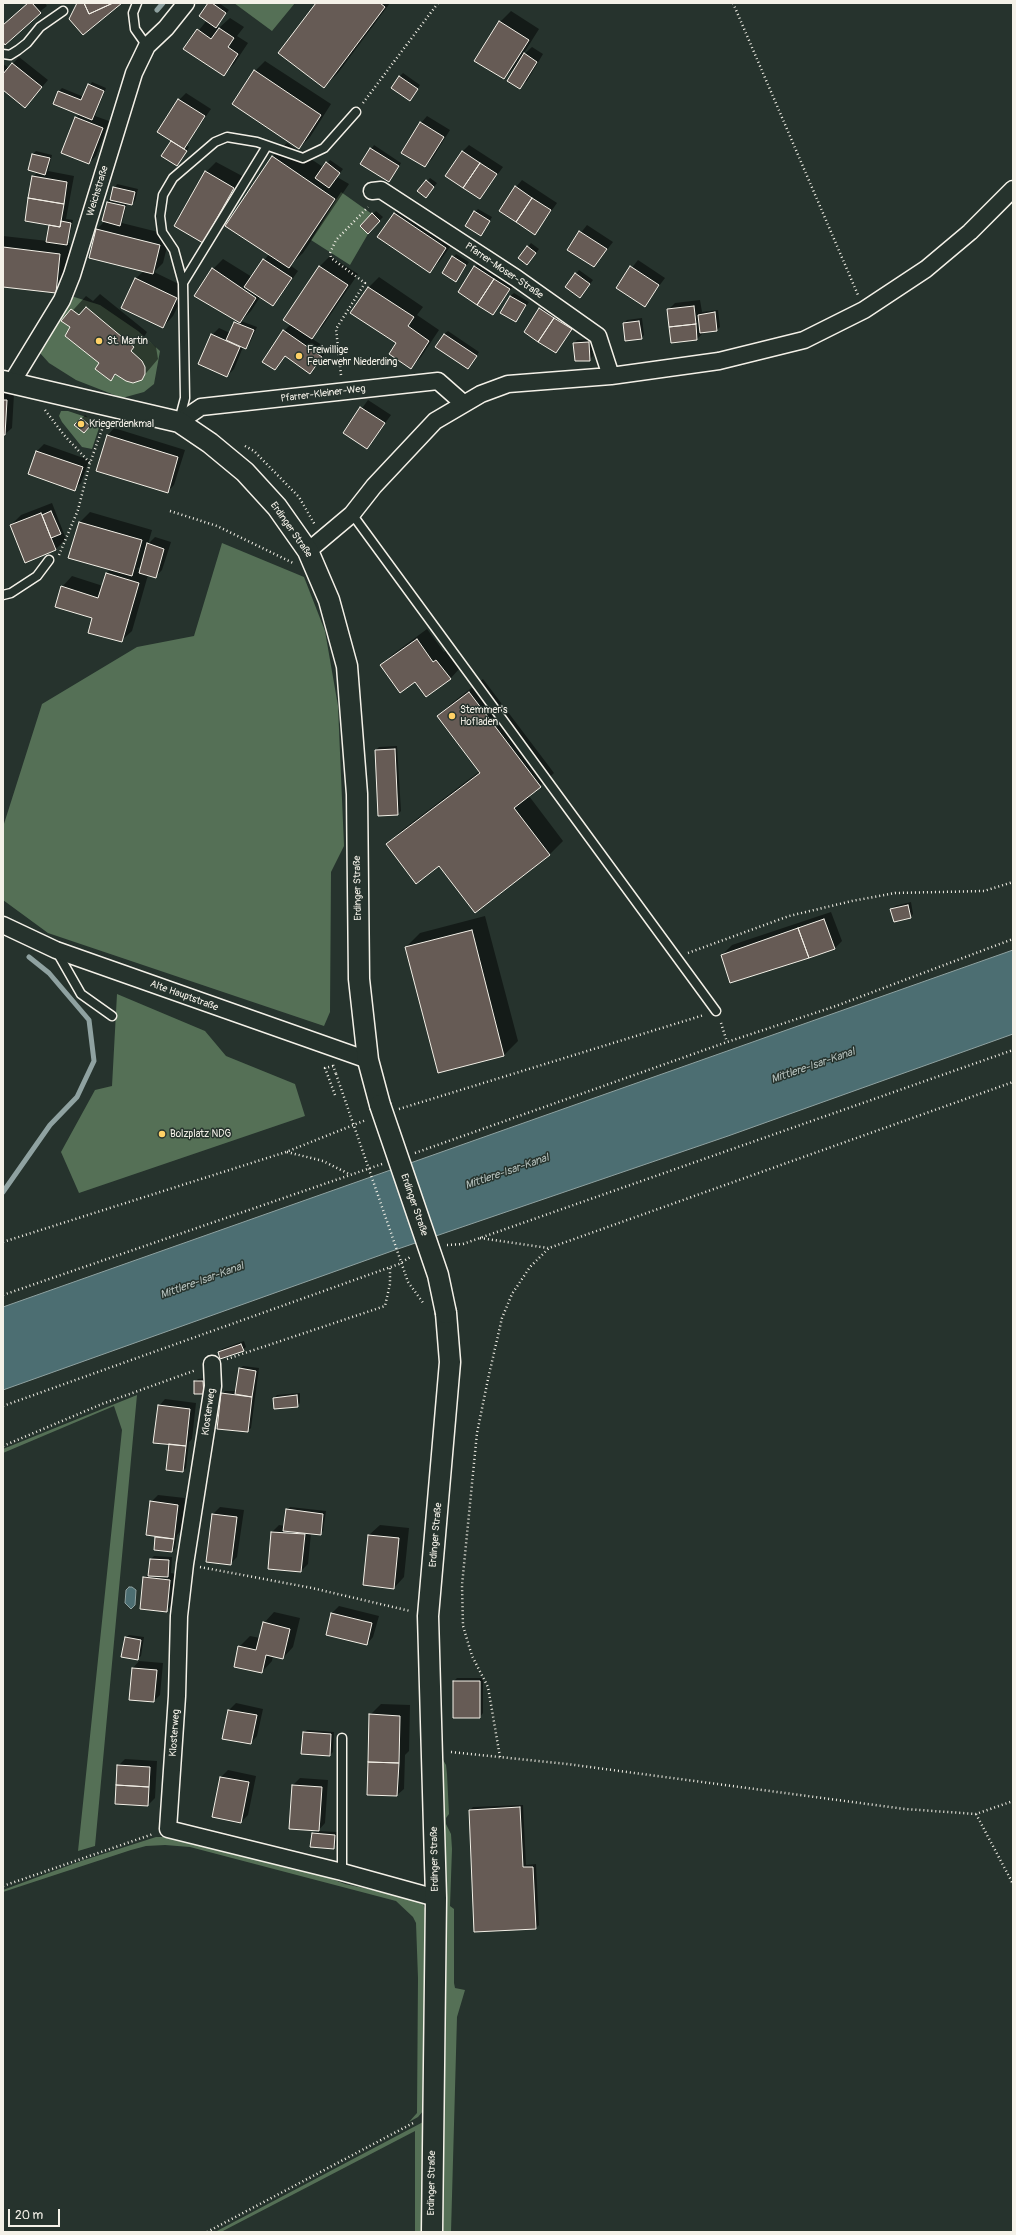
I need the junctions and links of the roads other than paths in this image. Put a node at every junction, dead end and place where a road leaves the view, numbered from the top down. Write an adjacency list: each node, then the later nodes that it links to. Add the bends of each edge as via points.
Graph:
1 (137, 3): 4 (lane, via 133,14 135,29)
2 (186, 3): 4 (street, Weichstraße)
3 (63, 11): 5 (lane, via 40,27 18,50 10,55)
4 (147, 46): 12 (street, Weichstraße, via 134,73 62,300)
5 (3, 54)
6 (356, 112): 7 (lane, via 324,148 302,158)
7 (267, 146): 10 (lane); 10 (lane, via 227,137 215,142 173,178 163,195 160,216 162,232 174,250)
8 (1013, 189): 11 (street, via 970,232 926,270 864,310 804,340 719,361)
9 (377, 190): 11 (street, Pfarrer-Moser-Straße, via 516,278 598,336)
10 (183, 283): 14 (lane, via 184,398)
11 (611, 376): 13 (street, via 508,384)
12 (7, 382): 14 (street, Erdinger Straße)
13 (463, 403): 14 (street, Pfarrer-Kleiner-Weg, via 438,381 201,408); 15 (street, via 435,421 374,486)
14 (179, 422): 16 (street, Erdinger Straße, via 245,472 276,507)
15 (352, 514): 16 (street); 21 (lane)
16 (309, 554): 23 (street, Erdinger Straße, via 329,600 347,666 357,794 359,979)
17 (53, 559): 18 (lane, via 37,576)
18 (3, 595)
19 (3, 925): 20 (street, Alte Hauptstraße)
20 (56, 950): 22 (lane, via 81,994); 23 (street, Alte Hauptstraße)
21 (716, 1011)
22 (112, 1016)
23 (368, 1060): 27 (street, Erdinger Straße, bridge, via 438,1275 446,1313 450,1362 428,1616)
24 (212, 1364): 26 (street, Klosterweg, via 213,1386 179,1616 177,1696 168,1829)
25 (342, 1738): 26 (lane)
26 (342, 1872): 27 (street)
27 (436, 1898): 28 (street, Erdinger Straße)
28 (432, 2232)

